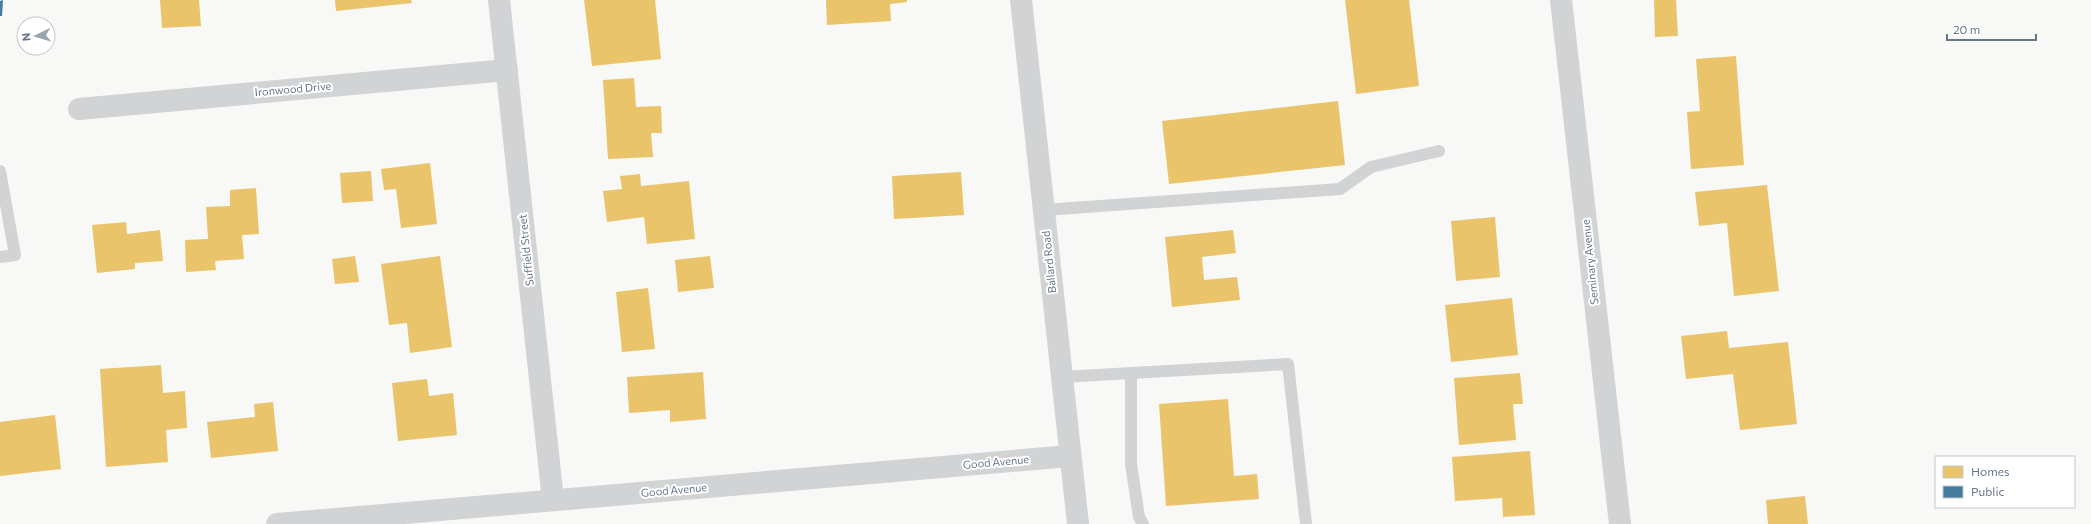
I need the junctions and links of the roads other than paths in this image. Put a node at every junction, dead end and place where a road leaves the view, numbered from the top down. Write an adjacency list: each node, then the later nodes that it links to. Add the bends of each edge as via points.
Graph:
1 (499, 0): 4 (street, Suffield Street)
2 (1021, 0): 8 (street, Ballard Road)
3 (1560, 0): 18 (street, Seminary Avenue)
4 (507, 70): 5 (street, Ironwood Drive); 13 (street, Suffield Street)
5 (79, 108)
6 (1439, 151): 8 (lane, via 1371,167 1340,189)
7 (0, 171): 9 (lane, via 15,256)
8 (1044, 210): 11 (street, Ballard Road)
9 (0, 257)
10 (1131, 374): 11 (lane); 16 (lane, via 1132,464 1139,518); 17 (lane, via 1288,364)
11 (1062, 377): 12 (street, Ballard Road)
12 (1070, 456): 13 (street, Good Avenue); 15 (street, Ballard Road)
13 (553, 500): 14 (street, Good Avenue)
14 (277, 524)
15 (1078, 524)
16 (1143, 524)
17 (1306, 524)
18 (1620, 524)

